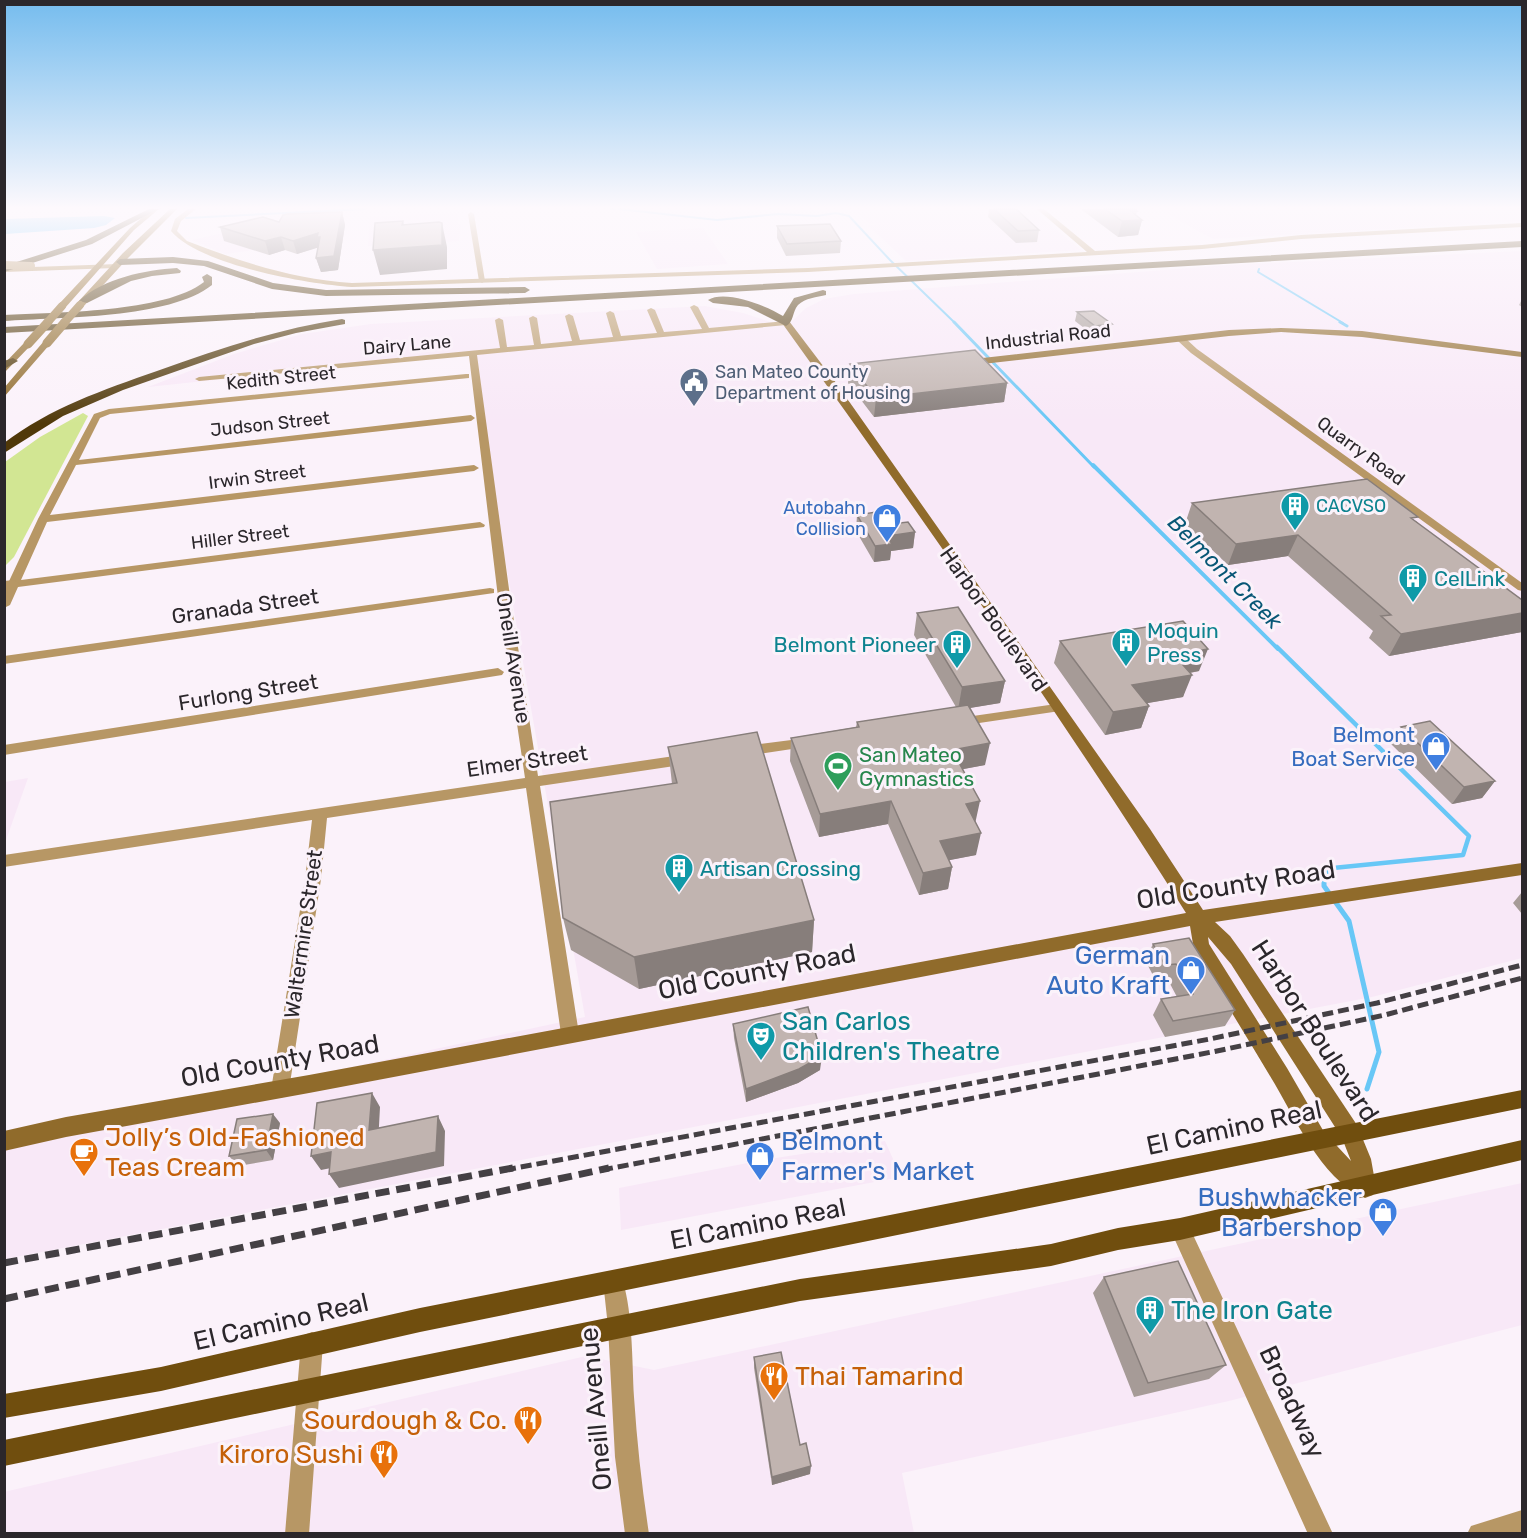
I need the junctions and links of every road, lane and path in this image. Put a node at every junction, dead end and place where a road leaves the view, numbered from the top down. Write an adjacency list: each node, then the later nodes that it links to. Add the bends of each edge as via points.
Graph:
1 (86, 281): 36 (main road, bridge)
2 (102, 281): 14 (main road)
3 (122, 281): 14 (highway)
4 (207, 281): 22 (highway, via 202,290 174,301)
5 (257, 281): 12 (highway, via 326,293 514,289)
6 (314, 281): 7 (street, via 352,285)
7 (482, 281): 8 (street)
8 (488, 281)
9 (802, 281): 12 (highway)
10 (837, 281): 27 (highway)
11 (884, 281): 13 (highway)
12 (554, 292): 22 (highway)
13 (823, 293): 15 (highway); 24 (highway, via 792,304)
14 (82, 303): 41 (main road, bridge)
15 (633, 305): 19 (highway); 24 (highway, via 733,300 767,309)
16 (694, 307): 25 (street)
17 (651, 310): 26 (street)
18 (610, 313): 29 (street)
19 (403, 315): 27 (highway); 43 (highway, via 310,327 240,344 74,407 42,423)
20 (569, 315): 30 (street)
21 (533, 318): 31 (street)
22 (4, 320)
23 (499, 320): 32 (street)
24 (786, 323): 25 (street, Dairy Lane); 39 (main road, Harbor Boulevard)
25 (707, 331): 26 (street, Dairy Lane)
26 (662, 336): 29 (street, Dairy Lane)
27 (6, 337)
28 (1181, 339): 34 (main road, Industrial Road, via 1281,330 1336,332); 35 (main road, Industrial Road); 49 (street, Quarry Road)
29 (618, 340): 30 (street, Dairy Lane)
30 (577, 344): 31 (street, Dairy Lane)
31 (538, 347): 32 (street, Dairy Lane)
32 (504, 351): 33 (street, Dairy Lane)
33 (473, 354): 40 (street, Dairy Lane); 60 (street, Oneill Avenue, via 503,589)
34 (1522, 355)
35 (949, 364)
36 (7, 366)
37 (879, 372): 39 (main road)
38 (466, 376): 44 (street, Kedith Street, via 100,414 94,417)
39 (828, 378): 54 (main road, Harbor Boulevard)
40 (199, 379)
41 (4, 394)
42 (471, 418): 44 (street, Judson Street)
43 (4, 450)
44 (73, 462): 46 (street)
45 (474, 468): 46 (street, Irwin Street)
46 (43, 519): 48 (street)
47 (480, 525): 48 (street, Hiller Street)
48 (9, 585): 51 (street)
49 (1522, 588)
50 (490, 591): 52 (street, Granada Street)
51 (4, 604)
52 (4, 660)
53 (498, 672): 57 (street, Furlong Street)
54 (1056, 708): 55 (street); 64 (main road, Harbor Boulevard)
55 (939, 724)
56 (824, 740): 58 (street)
57 (4, 750)
58 (727, 754)
59 (705, 757): 60 (street, Elmer Street)
60 (533, 780): 61 (street, Elmer Street); 65 (street, Oneill Avenue)
61 (320, 814): 62 (street, Elmer Street); 66 (street, Waltermire Street)
62 (4, 861)
63 (1522, 869): 64 (main road, Old County Road)
64 (1198, 917): 65 (main road, Old County Road); 68 (main road, Harbor Boulevard, via 1224,941); 69 (main road, Harbor Boulevard, via 1200,945)
65 (570, 1034): 66 (main road, Old County Road)
66 (280, 1090): 70 (main road, Old County Road)
67 (1522, 1099): 68 (main road, El Camino Real)
68 (1350, 1132): 69 (main road, El Camino Real); 72 (main road, Harbor Boulevard, via 1361,1159)
69 (1317, 1139): 72 (main road, Harbor Boulevard); 74 (main road, El Camino Real)
70 (4, 1141)
71 (1522, 1150): 72 (main road)
72 (1365, 1187): 73 (main road)
73 (1180, 1229): 75 (main road, via 1024,1260 810,1288); 83 (street, Broadway)
74 (613, 1281): 75 (street, Oneill Avenue); 76 (main road, El Camino Real)
75 (619, 1327): 77 (main road); 82 (street, Oneill Avenue, via 626,1457)
76 (312, 1343): 77 (street); 78 (main road, El Camino Real, via 161,1379)
77 (308, 1390): 79 (main road); 81 (street)
78 (4, 1406)
79 (4, 1453)
80 (1522, 1522): 84 (street)
81 (297, 1533)
82 (637, 1533)
83 (1321, 1533)
84 (1479, 1533)

